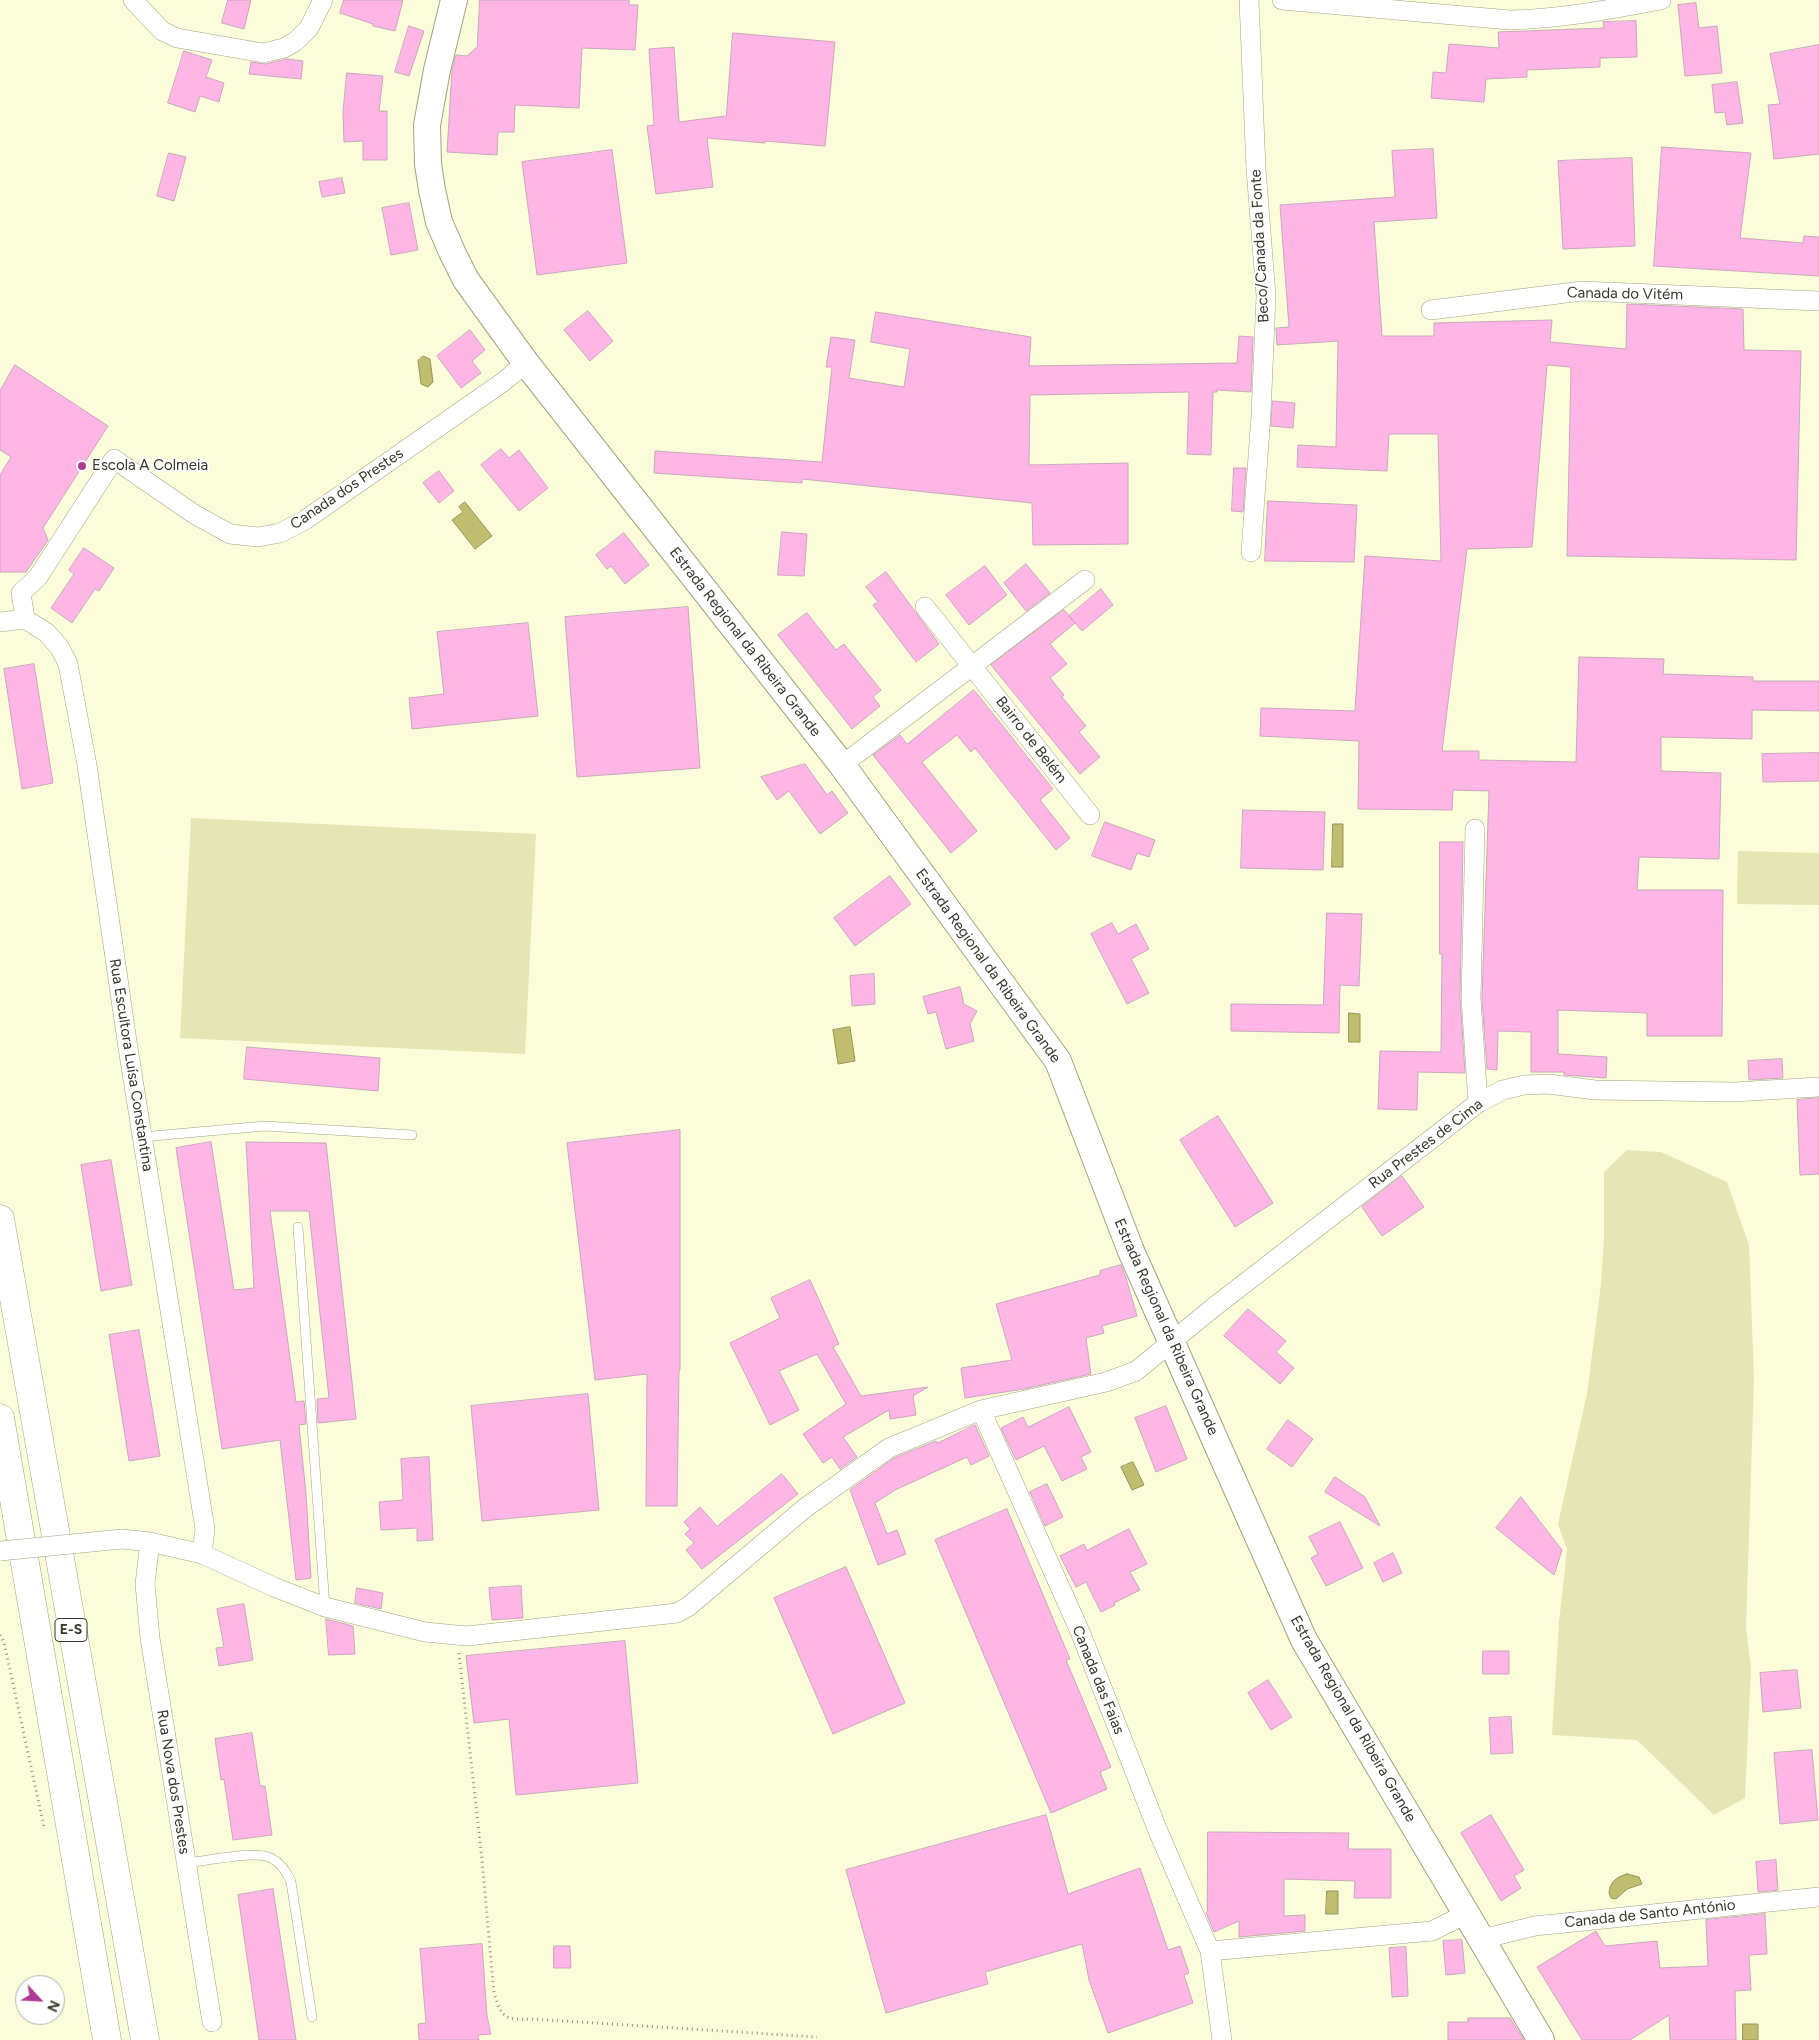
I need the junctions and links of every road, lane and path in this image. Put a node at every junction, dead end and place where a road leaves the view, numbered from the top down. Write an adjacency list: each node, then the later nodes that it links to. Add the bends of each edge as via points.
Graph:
1 (133, 0): 2 (street, via 162,32 177,38 263,53 296,41 309,28)
2 (323, 0)
3 (454, 0): 9 (main road, Estrada Regional da Ribeira Grande, via 428,124 432,190 440,222 466,280)
4 (1249, 0): 10 (street, Beco/Canada da Fonte, via 1256,169 1266,296)
5 (1282, 0): 6 (street, via 1510,20 1575,16)
6 (1661, 0)
7 (1819, 301): 8 (street, Canada do Vitém, via 1582,291)
8 (1431, 310)
9 (526, 363): 13 (street, Canada dos Prestes, via 305,520 280,533 258,537 230,534 194,514 114,459 38,577 22,592); 16 (main road, Estrada Regional da Ribeira Grande)
10 (1251, 552)
11 (1085, 580): 15 (street)
12 (925, 607): 15 (street, Bairro de Belém)
13 (25, 619): 14 (street); 22 (street, Rua Escultora Luísa Constantina, via 47,633 68,664 87,764)
14 (0, 622)
15 (972, 666): 16 (street); 17 (street, Bairro de Belém)
16 (842, 765): 25 (main road, Estrada Regional da Ribeira Grande, via 1058,1061 1131,1251)
17 (1090, 815)
18 (1475, 829): 20 (street, via 1471,998)
19 (1819, 1087): 20 (street, Rua Prestes de Cima, via 1734,1092 1596,1090 1548,1084 1524,1085 1503,1090)
20 (1478, 1103): 25 (street, Rua Prestes de Cima)
21 (412, 1135): 22 (lane, via 265,1126)
22 (142, 1137): 30 (street, Rua Escultora Luísa Constantina, via 205,1529)
23 (0, 1219): 42 (highway, E-S)
24 (298, 1227): 31 (lane)
25 (1172, 1341): 26 (street, Rua Prestes de Cima, via 1136,1371 1106,1382); 35 (main road, Estrada Regional da Ribeira Grande, via 1304,1640)
26 (981, 1410): 32 (street, Rua Prestes de Cima, via 889,1448 805,1508 689,1606 676,1613); 37 (street, Canada das Faias, via 1080,1634)
27 (0, 1418): 41 (highway, E-S)
28 (150, 1542): 29 (street, Rua Prestes de Cima, bridge, via 122,1539); 30 (street, Rua Prestes de Cima); 33 (street, Rua Nova dos Prestes, via 145,1584 150,1638)
29 (0, 1551)
30 (202, 1554): 31 (street, Rua Prestes de Cima)
31 (325, 1607): 32 (street, Rua Prestes de Cima, via 425,1632)
32 (457, 1636): 40 (path, via 494,1993 504,2016 512,2020)
33 (186, 1863): 38 (lane, via 260,1854 272,1858 286,1871 291,1882); 39 (street, Rua Nova dos Prestes)
34 (1819, 1898): 36 (street, Canada de Santo António, via 1536,1926)
35 (1466, 1914): 36 (main road, Estrada Regional da Ribeira Grande); 37 (street, via 1432,1931)
36 (1482, 1939): 44 (main road, Estrada Regional da Ribeira Grande)
37 (1210, 1952): 43 (street, Canada das Faias)
38 (312, 2017)
39 (212, 2022)
40 (817, 2038)
41 (107, 2040)
42 (144, 2040)
43 (1222, 2040)
44 (1541, 2040)

